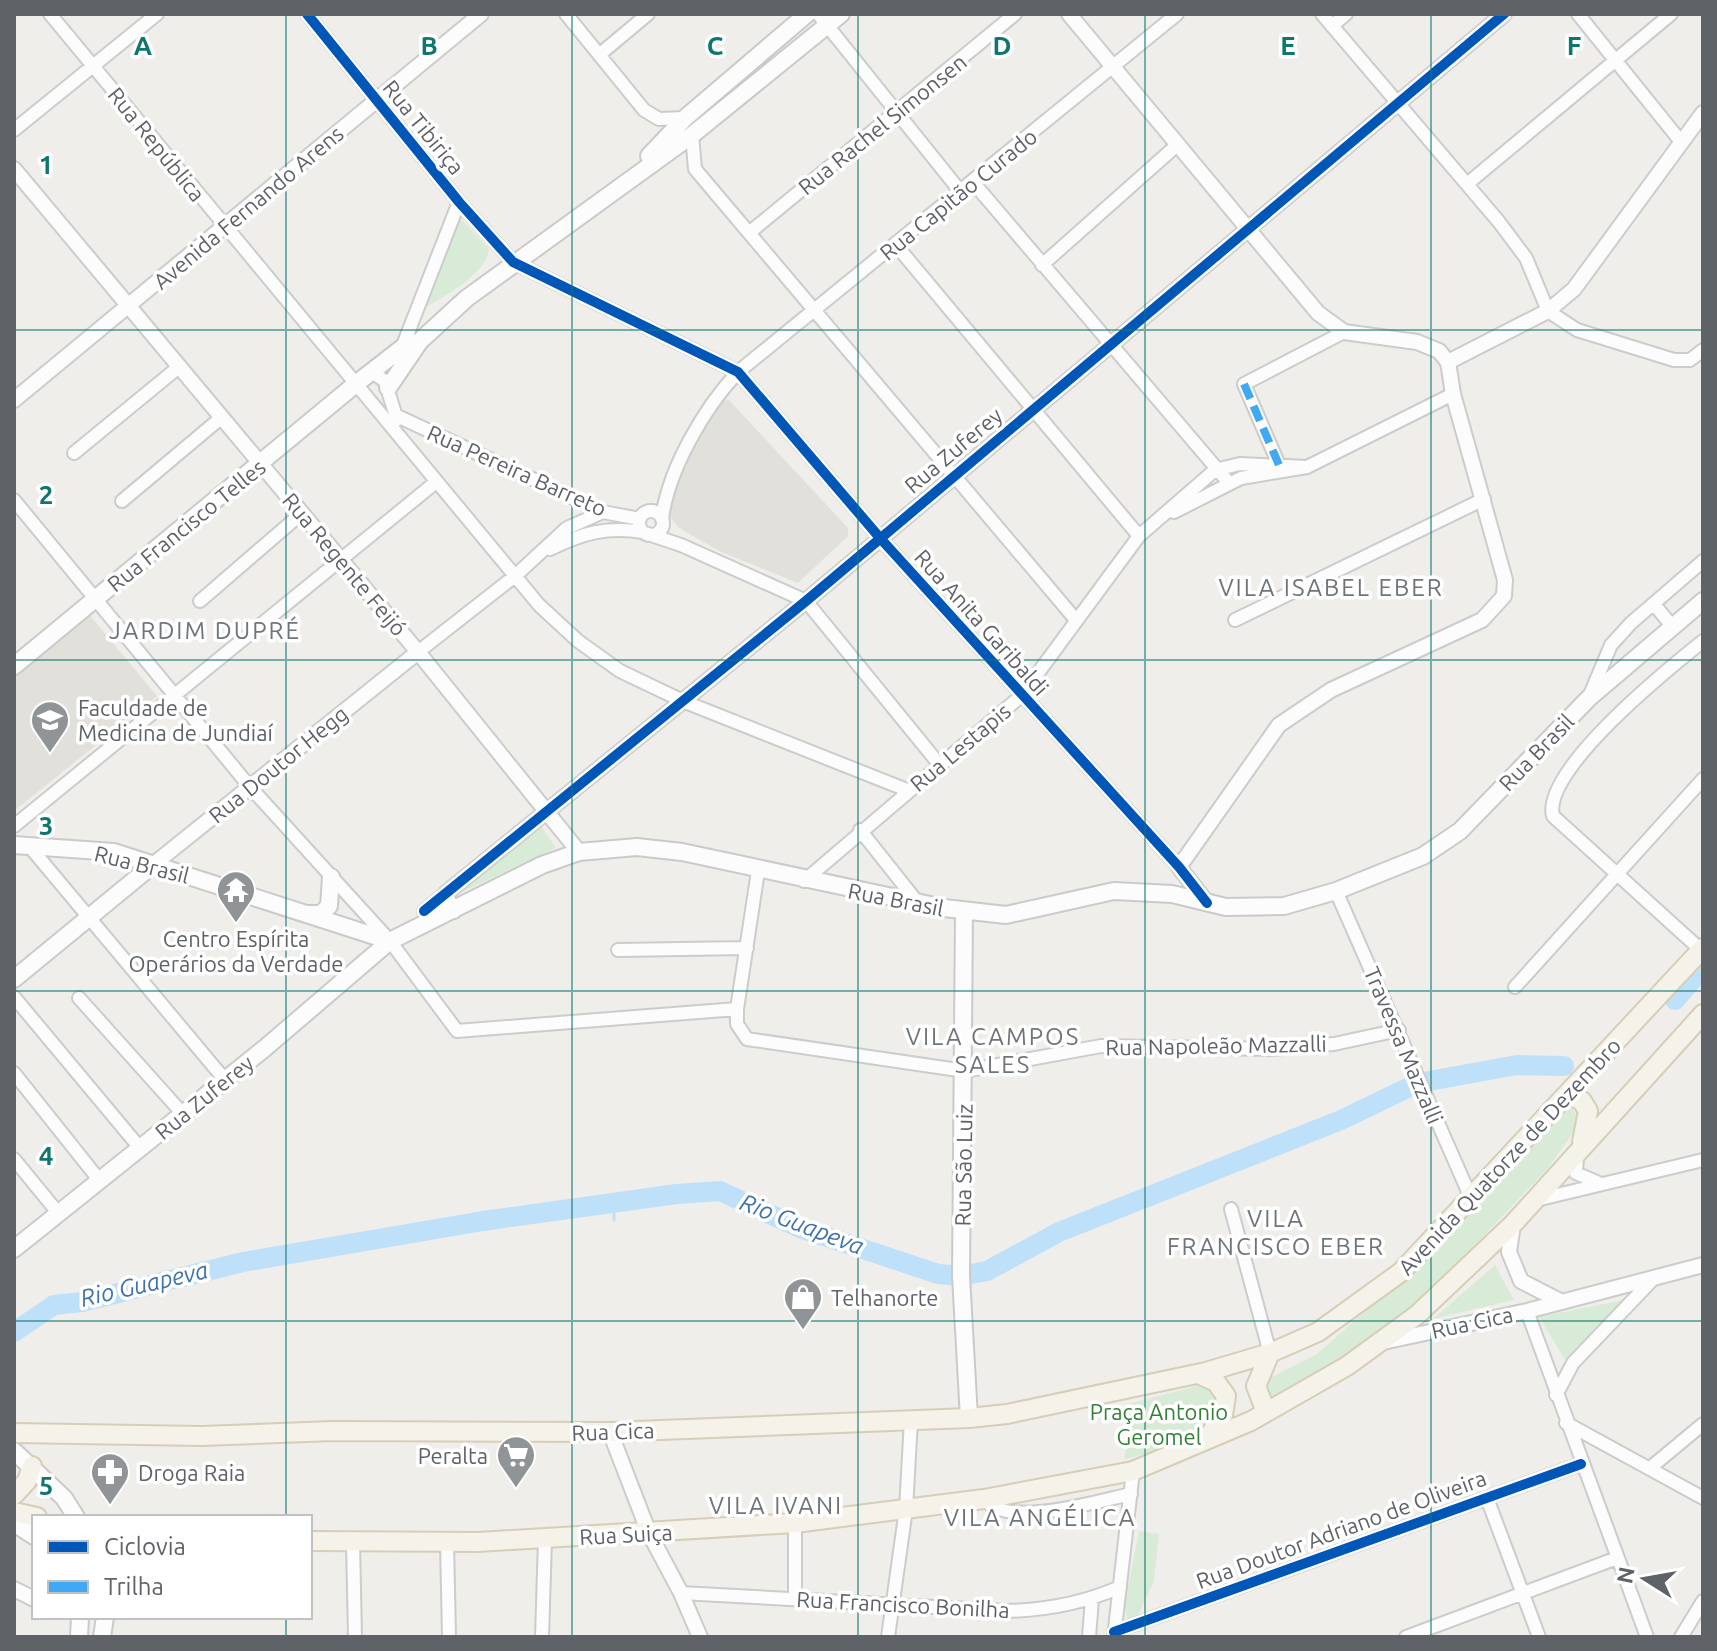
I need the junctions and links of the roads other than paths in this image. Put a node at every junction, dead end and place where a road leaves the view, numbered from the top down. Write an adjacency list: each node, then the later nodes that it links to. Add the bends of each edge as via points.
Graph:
1 (50, 14): 20 (street, Rua República)
2 (157, 14): 20 (street)
3 (481, 14): 22 (street, Avenida Fernando Arens)
4 (566, 14): 18 (street)
5 (648, 14): 18 (street)
6 (807, 14): 26 (main road)
7 (1015, 14): 24 (street, Rua Rachel Simonsen)
8 (1069, 14): 21 (street)
9 (1177, 14): 21 (street, Rua Capitão Curado)
10 (1322, 14): 17 (street)
11 (1346, 14): 17 (street)
12 (1504, 14): 23 (street, Rua Zuferey)
13 (1578, 14): 19 (street)
14 (1671, 14): 19 (street)
15 (314, 16): 22 (street, Rua Tibiriça)
16 (829, 18): 24 (street); 28 (main road)
17 (1332, 26): 23 (street)
18 (599, 55): 26 (street, via 644,110 659,119)
19 (1615, 59): 29 (street); 34 (street)
20 (94, 67): 27 (street); 37 (street, Rua República)
21 (1113, 67): 30 (street); 33 (street, Rua Capitão Curado)
22 (376, 101): 36 (street, Rua Tibiriça); 37 (street, Avenida Fernando Arens)
23 (1395, 103): 34 (street); 38 (street, Rua Zuferey)
24 (897, 112): 35 (street); 39 (street, Rua Rachel Simonsen)
25 (1703, 113): 29 (street)
26 (685, 118): 28 (main road); 32 (main road)
27 (14, 130)
28 (692, 135): 32 (main road); 39 (street, via 695,169)
29 (1682, 143): 45 (street, via 1598,260)
30 (1176, 146): 38 (street); 42 (street)
31 (14, 169): 43 (street, Rua Regente Feijó)
32 (625, 181): 41 (main road)
33 (972, 181): 35 (street, Rua Capitão Curado); 42 (street)
34 (1467, 184): 45 (street, via 1526,258)
35 (960, 191): 40 (street, Rua Capitão Curado)
36 (459, 202): 41 (street, Rua Tibiriça); 49 (street)
37 (225, 226): 43 (street, Avenida Fernando Arens); 55 (street, Rua República)
38 (1245, 230): 46 (street, via 1318,313); 48 (street, Rua Zuferey)
39 (749, 233): 44 (street)
40 (896, 245): 44 (street, Rua Capitão Curado); 60 (street)
41 (513, 262): 47 (main road); 53 (street, Rua Anita Garibaldi)
42 (1042, 265): 48 (street)
43 (129, 306): 52 (street, Rua Regente Feijó); 58 (street, Avenida Fernando Arens)
44 (815, 310): 53 (street, Rua Capitão Curado); 69 (street)
45 (1548, 311): 50 (street, via 1577,330 1674,360 1690,360); 51 (street)
46 (1344, 332): 51 (street, via 1417,342 1439,351); 66 (street, via 1244,384)
47 (420, 341): 49 (main road, Rua Francisco Telles); 56 (main road)
48 (1109, 343): 60 (street, Rua Zuferey); 68 (street)
49 (402, 348): 54 (main road, Rua Francisco Telles)
50 (1703, 350)
51 (1448, 362): 57 (street)
52 (180, 366): 62 (street, Rua Regente Feijó); 64 (street)
53 (738, 372): 72 (street, Rua Capitão Curado, via 710,401); 82 (street, Rua Anita Garibaldi)
54 (373, 373): 55 (main road, Rua Francisco Telles); 56 (street)
55 (357, 383): 59 (street, Rua República); 65 (main road, Rua Francisco Telles)
56 (388, 390): 59 (street); 61 (street)
57 (1453, 394): 67 (street, Rua Lestapis); 73 (street)
58 (14, 400)
59 (369, 400): 63 (street, Rua República)
60 (1032, 409): 69 (street, Rua Zuferey); 81 (street)
61 (395, 415): 63 (street); 76 (street, Rua Pereira Barreto)
62 (222, 417): 65 (street, Rua Regente Feijó); 75 (street)
63 (406, 441): 70 (street)
64 (74, 453)
65 (262, 463): 77 (street, Rua Regente Feijó); 88 (main road, Rua Francisco Telles)
66 (1279, 465): 67 (street); 68 (street, via 1240,464)
67 (1307, 467): 71 (street, Rua Lestapis)
68 (1215, 470): 71 (street); 78 (street, Rua Lestapis)
69 (956, 475): 82 (street, Rua Zuferey); 93 (street)
70 (436, 482): 85 (street); 87 (street)
71 (1229, 483): 78 (street, Rua Lestapis)
72 (666, 494): 79 (street); 80 (street)
73 (1484, 499): 94 (street); 113 (street, via 1505,580 1496,608 1482,620 1296,711 1261,747)
74 (14, 500): 88 (street)
75 (122, 501)
76 (603, 512): 80 (street, Rua Pereira Barreto); 84 (street, Rua Doutor Hegg, via 567,528)
77 (302, 513): 85 (street, Rua Regente Feijó); 89 (street)
78 (1157, 521): 81 (street, Rua Lestapis)
79 (662, 522): 80 (street, via 659,531); 80 (street, via 656,512); 83 (street, Rua Pereira Barreto)
80 (644, 524): 83 (street, Rua Pereira Barreto); 84 (street, Rua Doutor Hegg, via 579,534)
81 (1139, 536): 93 (street, Rua Lestapis)
82 (880, 538): 90 (street, Rua Zuferey); 100 (street, Rua Anita Garibaldi)
83 (681, 545): 90 (street, Rua Pereira Barreto)
84 (544, 552): 87 (street, Rua Doutor Hegg)
85 (341, 560): 97 (street, Rua Regente Feijó); 99 (street)
86 (1703, 561): 92 (street)
87 (515, 576): 97 (street, Rua Doutor Hegg); 102 (street, via 578,641 620,671)
88 (95, 599): 98 (main road, Rua Francisco Telles); 99 (street)
89 (200, 601)
90 (806, 601): 102 (street, Rua Zuferey); 103 (street, Rua Pereira Barreto)
91 (1703, 601): 95 (main road, Rua Brasil)
92 (1654, 604): 95 (street); 101 (street, via 1611,645)
93 (1076, 620): 100 (street, Rua Lestapis)
94 (1235, 620)
95 (1671, 625): 101 (main road, Rua Brasil)
96 (1703, 641): 115 (street, via 1645,687 1553,793 1553,816)
97 (418, 652): 105 (street, Rua Doutor Hegg); 107 (street, Rua Regente Feijó)
98 (14, 666)
99 (177, 696): 105 (street); 108 (street)
100 (1021, 696): 103 (street, Rua Lestapis); 113 (street, Rua Anita Garibaldi)
101 (1589, 698): 118 (main road, Rua Brasil, via 1460,831 1423,856)
102 (685, 702): 106 (street); 107 (street, Rua Zuferey)
103 (939, 764): 106 (street, Rua Lestapis)
104 (1703, 779): 115 (street)
105 (250, 787): 112 (street, Rua Doutor Hegg); 116 (street)
106 (907, 790): 109 (street, Rua Lestapis)
107 (548, 813): 111 (street, Rua Regente Feijó); 119 (street, Rua Zuferey)
108 (15, 824)
109 (860, 830): 117 (street, Rua Lestapis); 120 (street)
110 (22, 846): 112 (main road, Rua Brasil, via 114,852); 126 (street)
111 (579, 852): 114 (main road, Rua Brasil, via 637,847); 123 (main road, Rua Brasil, via 542,865)
112 (154, 864): 125 (main road, Rua Brasil); 126 (main road, Rua Doutor Hegg)
113 (1179, 867): 121 (street, Rua Anita Garibaldi)
114 (758, 871): 117 (main road, Rua Brasil); 128 (street)
115 (1619, 874): 129 (street); 132 (street)
116 (331, 877): 125 (main road, via 329,906 321,914); 127 (street)
117 (804, 881): 120 (main road, Rua Brasil)
118 (1336, 891): 121 (main road, Rua Brasil, via 1284,906); 137 (street, Travessa Mazzalli)
119 (445, 894): 122 (street, Rua Zuferey); 123 (street)
120 (918, 903): 124 (main road, Rua Brasil)
121 (1207, 903): 124 (main road, Rua Brasil, via 1172,894 1114,891 1006,915)
122 (424, 911)
123 (454, 911): 127 (main road, Rua Brasil)
124 (964, 912): 138 (main road, Rua São Luiz)
125 (307, 914): 127 (main road, Rua Brasil)
126 (90, 917): 131 (main road, Rua Doutor Hegg); 140 (street)
127 (390, 941): 135 (street, via 457,1031); 140 (main road, Rua Zuferey)
128 (747, 948): 130 (street); 135 (street)
129 (1702, 949): 141 (main road, Avenida Quatorze de Dezembro)
130 (618, 950)
131 (14, 979)
132 (1515, 987)
133 (14, 997): 143 (street)
134 (79, 998): 142 (street)
135 (737, 1009): 138 (street, Rua Napoleão Mazzalli, via 737,1024 747,1039)
136 (1703, 1014): 144 (main road, Avenida Quatorze de Dezembro)
137 (1399, 1030): 138 (street, Rua Napoleão Mazzalli, via 1334,1044 1271,1049 1101,1046); 149 (street, Travessa Mazzalli)
138 (965, 1071): 166 (main road, Rua São Luiz, via 961,1263)
139 (14, 1073): 147 (street)
140 (225, 1080): 142 (main road, Rua Zuferey)
141 (1569, 1095): 144 (main road, via 1588,1111); 149 (main road, Avenida Quatorze de Dezembro)
142 (183, 1114): 143 (main road, Rua Zuferey)
143 (140, 1148): 147 (main road, Rua Zuferey)
144 (1580, 1148): 148 (street, via 1576,1173); 150 (main road, Avenida Quatorze de Dezembro)
145 (14, 1159): 152 (street)
146 (1703, 1160): 148 (street)
147 (100, 1181): 152 (main road, Rua Zuferey)
148 (1601, 1184): 150 (street)
149 (1471, 1198): 160 (main road, Avenida Quatorze de Dezembro, via 1401,1272 1365,1301 1318,1332)
150 (1533, 1200): 153 (main road, Avenida Quatorze de Dezembro)
151 (1231, 1209): 160 (street)
152 (59, 1214): 154 (main road, Rua Zuferey)
153 (1513, 1224): 157 (street, Rua Cica, via 1509,1252 1515,1272 1531,1289); 159 (main road, Avenida Quatorze de Dezembro)
154 (14, 1249)
155 (1703, 1265): 156 (street, Rua Cica)
156 (1654, 1278): 157 (street, Rua Cica); 161 (street)
157 (1561, 1301): 158 (street, Rua Cica)
158 (1527, 1311): 159 (street, Rua Cica); 162 (street)
159 (1383, 1342): 165 (main road, Avenida Quatorze de Dezembro)
160 (1270, 1353): 163 (main road, Avenida Quatorze de Dezembro); 165 (main road, via 1256,1386)
161 (1573, 1363): 162 (street); 164 (street)
162 (1544, 1365): 164 (street)
163 (1202, 1373): 166 (main road, Rua Cica); 172 (main road, via 1226,1396)
164 (1556, 1395): 168 (street)
165 (1266, 1412): 172 (main road, Avenida Quatorze de Dezembro)
166 (969, 1418): 167 (main road, Rua Cica)
167 (911, 1420): 170 (main road, Rua Cica); 183 (street)
168 (1566, 1423): 174 (street); 176 (street)
169 (1703, 1424): 176 (street)
170 (610, 1432): 171 (main road, Rua Cica); 187 (street)
171 (14, 1433)
172 (1212, 1439): 177 (main road, Rua Suiça)
173 (14, 1451): 175 (main road)
174 (1581, 1464): 180 (street, Rua Doutor Adriano de Oliveira); 193 (street)
175 (32, 1466): 179 (main road); 184 (main road)
176 (1650, 1468): 181 (street)
177 (1133, 1471): 178 (street); 182 (main road, Rua Suiça)
178 (1131, 1494): 182 (street, via 1016,1514 996,1510); 194 (street)
179 (14, 1495)
180 (1487, 1498): 197 (street); 203 (street, Rua Doutor Adriano de Oliveira)
181 (1703, 1498)
182 (984, 1499): 183 (main road, Rua Suiça)
183 (906, 1509): 186 (main road, Rua Suiça); 202 (street)
184 (75, 1515)
185 (14, 1523): 188 (main road)
186 (795, 1523): 187 (main road, Rua Suiça); 199 (street)
187 (649, 1533): 189 (main road, Rua Suiça); 196 (street)
188 (32, 1535)
189 (545, 1539): 192 (main road, Rua Suiça); 206 (street)
190 (312, 1541): 191 (main road, Rua Suiça)
191 (353, 1542): 192 (main road, Rua Suiça); 204 (street)
192 (447, 1542): 205 (street)
193 (1617, 1558): 197 (street); 212 (street)
194 (1120, 1587): 200 (street, Rua Francisco Bonilha); 203 (street)
195 (14, 1589): 198 (street)
196 (681, 1593): 199 (street, Rua Francisco Bonilha); 207 (street)
197 (1524, 1594): 210 (street); 211 (street)
198 (32, 1598)
199 (795, 1598): 202 (street, Rua Francisco Bonilha)
200 (1092, 1599): 202 (street, Rua Francisco Bonilha, via 1007,1611); 209 (street)
201 (1703, 1601): 213 (street)
202 (892, 1603): 208 (street)
203 (1114, 1634)
204 (355, 1637)
205 (449, 1637)
206 (543, 1637)
207 (700, 1637)
208 (888, 1637)
209 (1089, 1637)
210 (1406, 1637)
211 (1539, 1637)
212 (1647, 1637)
213 (1681, 1637)

